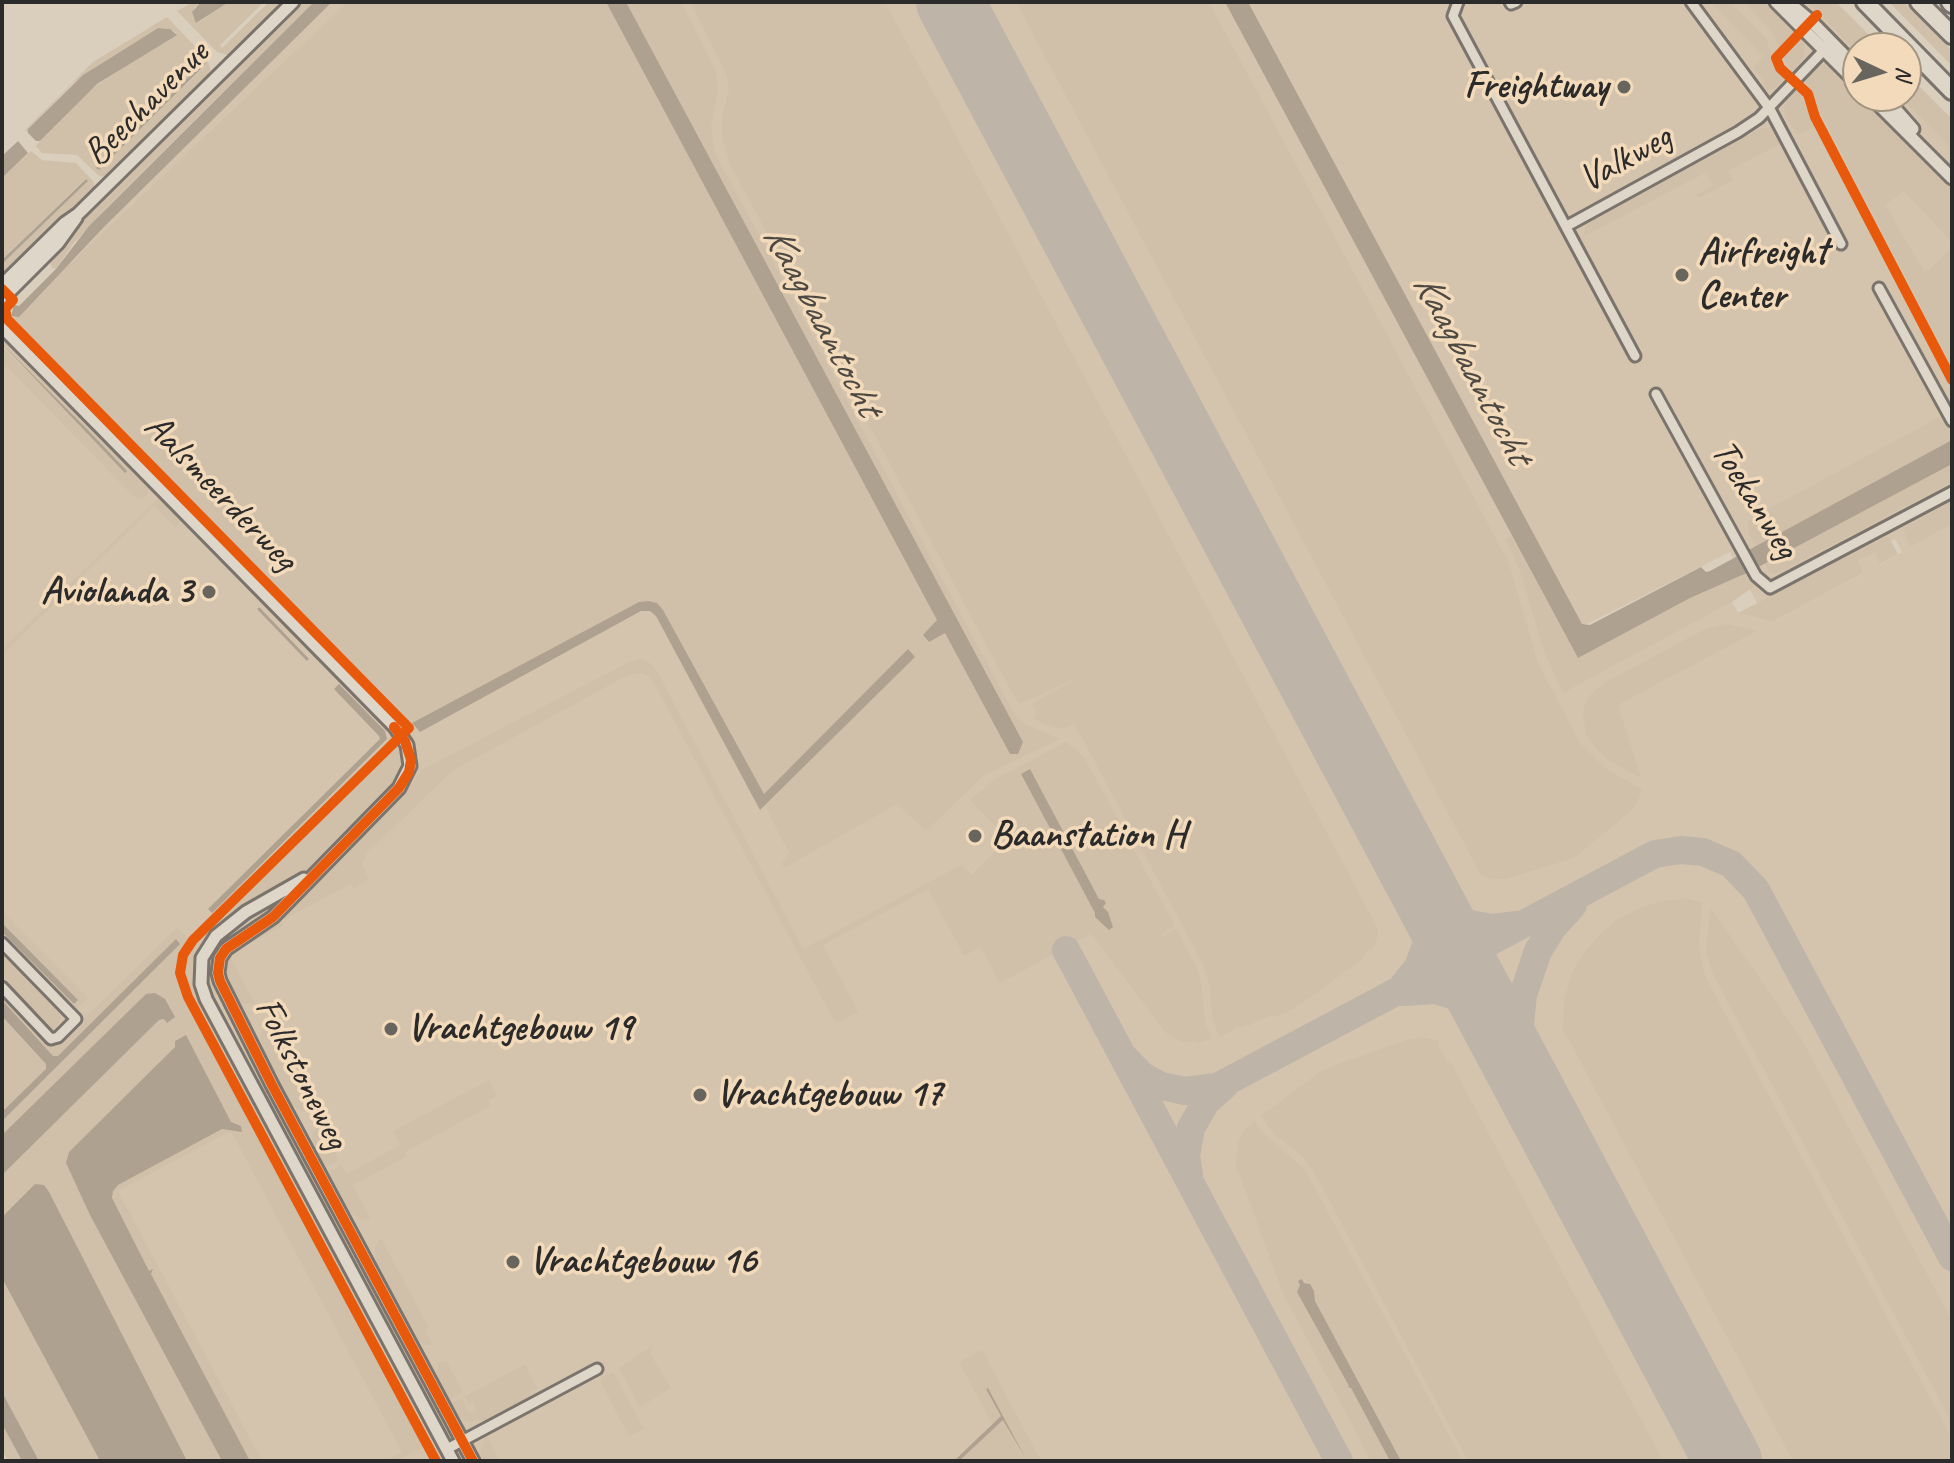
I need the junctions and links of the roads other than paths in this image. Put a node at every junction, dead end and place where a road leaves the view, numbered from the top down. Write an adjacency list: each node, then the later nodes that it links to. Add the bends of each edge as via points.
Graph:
1 (293, 2): 18 (street, Beechavenue)
2 (1458, 2): 19 (street, Valkweg, via 1453,16)
3 (1691, 2): 13 (street)
4 (1776, 2): 9 (street)
5 (1788, 2): 9 (street)
6 (1865, 2): 12 (highway)
7 (1919, 2): 8 (highway)
8 (1952, 35)
9 (1828, 46): 10 (street); 11 (street); 13 (street, Valkweg)
10 (1842, 57)
11 (1842, 64)
12 (1952, 91)
13 (1770, 109): 19 (street, Valkweg); 20 (street)
14 (1886, 112): 17 (street)
15 (1899, 112): 16 (street)
16 (1952, 170)
17 (1952, 178)
18 (78, 214): 21 (street, Beechavenue); 23 (street, Beechavenue, via 58,243)
19 (1567, 226): 25 (street)
20 (1841, 244)
21 (2, 285)
22 (1879, 288): 27 (street)
23 (2, 299)
24 (2, 327): 29 (street, Aalsmeerderweg, via 395,727)
25 (1635, 356)
26 (1656, 394): 28 (street, Toekanweg, via 1756,576 1770,588)
27 (1952, 421)
28 (1952, 492)
29 (411, 760): 30 (street, Folkstoneweg, via 399,788)
30 (315, 872): 34 (street, Folkstoneweg, via 268,921 226,949 219,977); 35 (street, Folkstoneweg, via 251,908 216,936 202,958 201,984)
31 (2, 943): 32 (street, via 76,1019 51,1039)
32 (2, 987)
33 (597, 1369): 34 (street)
34 (462, 1441): 35 (street); 37 (street, Folkstoneweg)
35 (447, 1449): 36 (street, Folkstoneweg)
36 (453, 1461)
37 (473, 1461)

